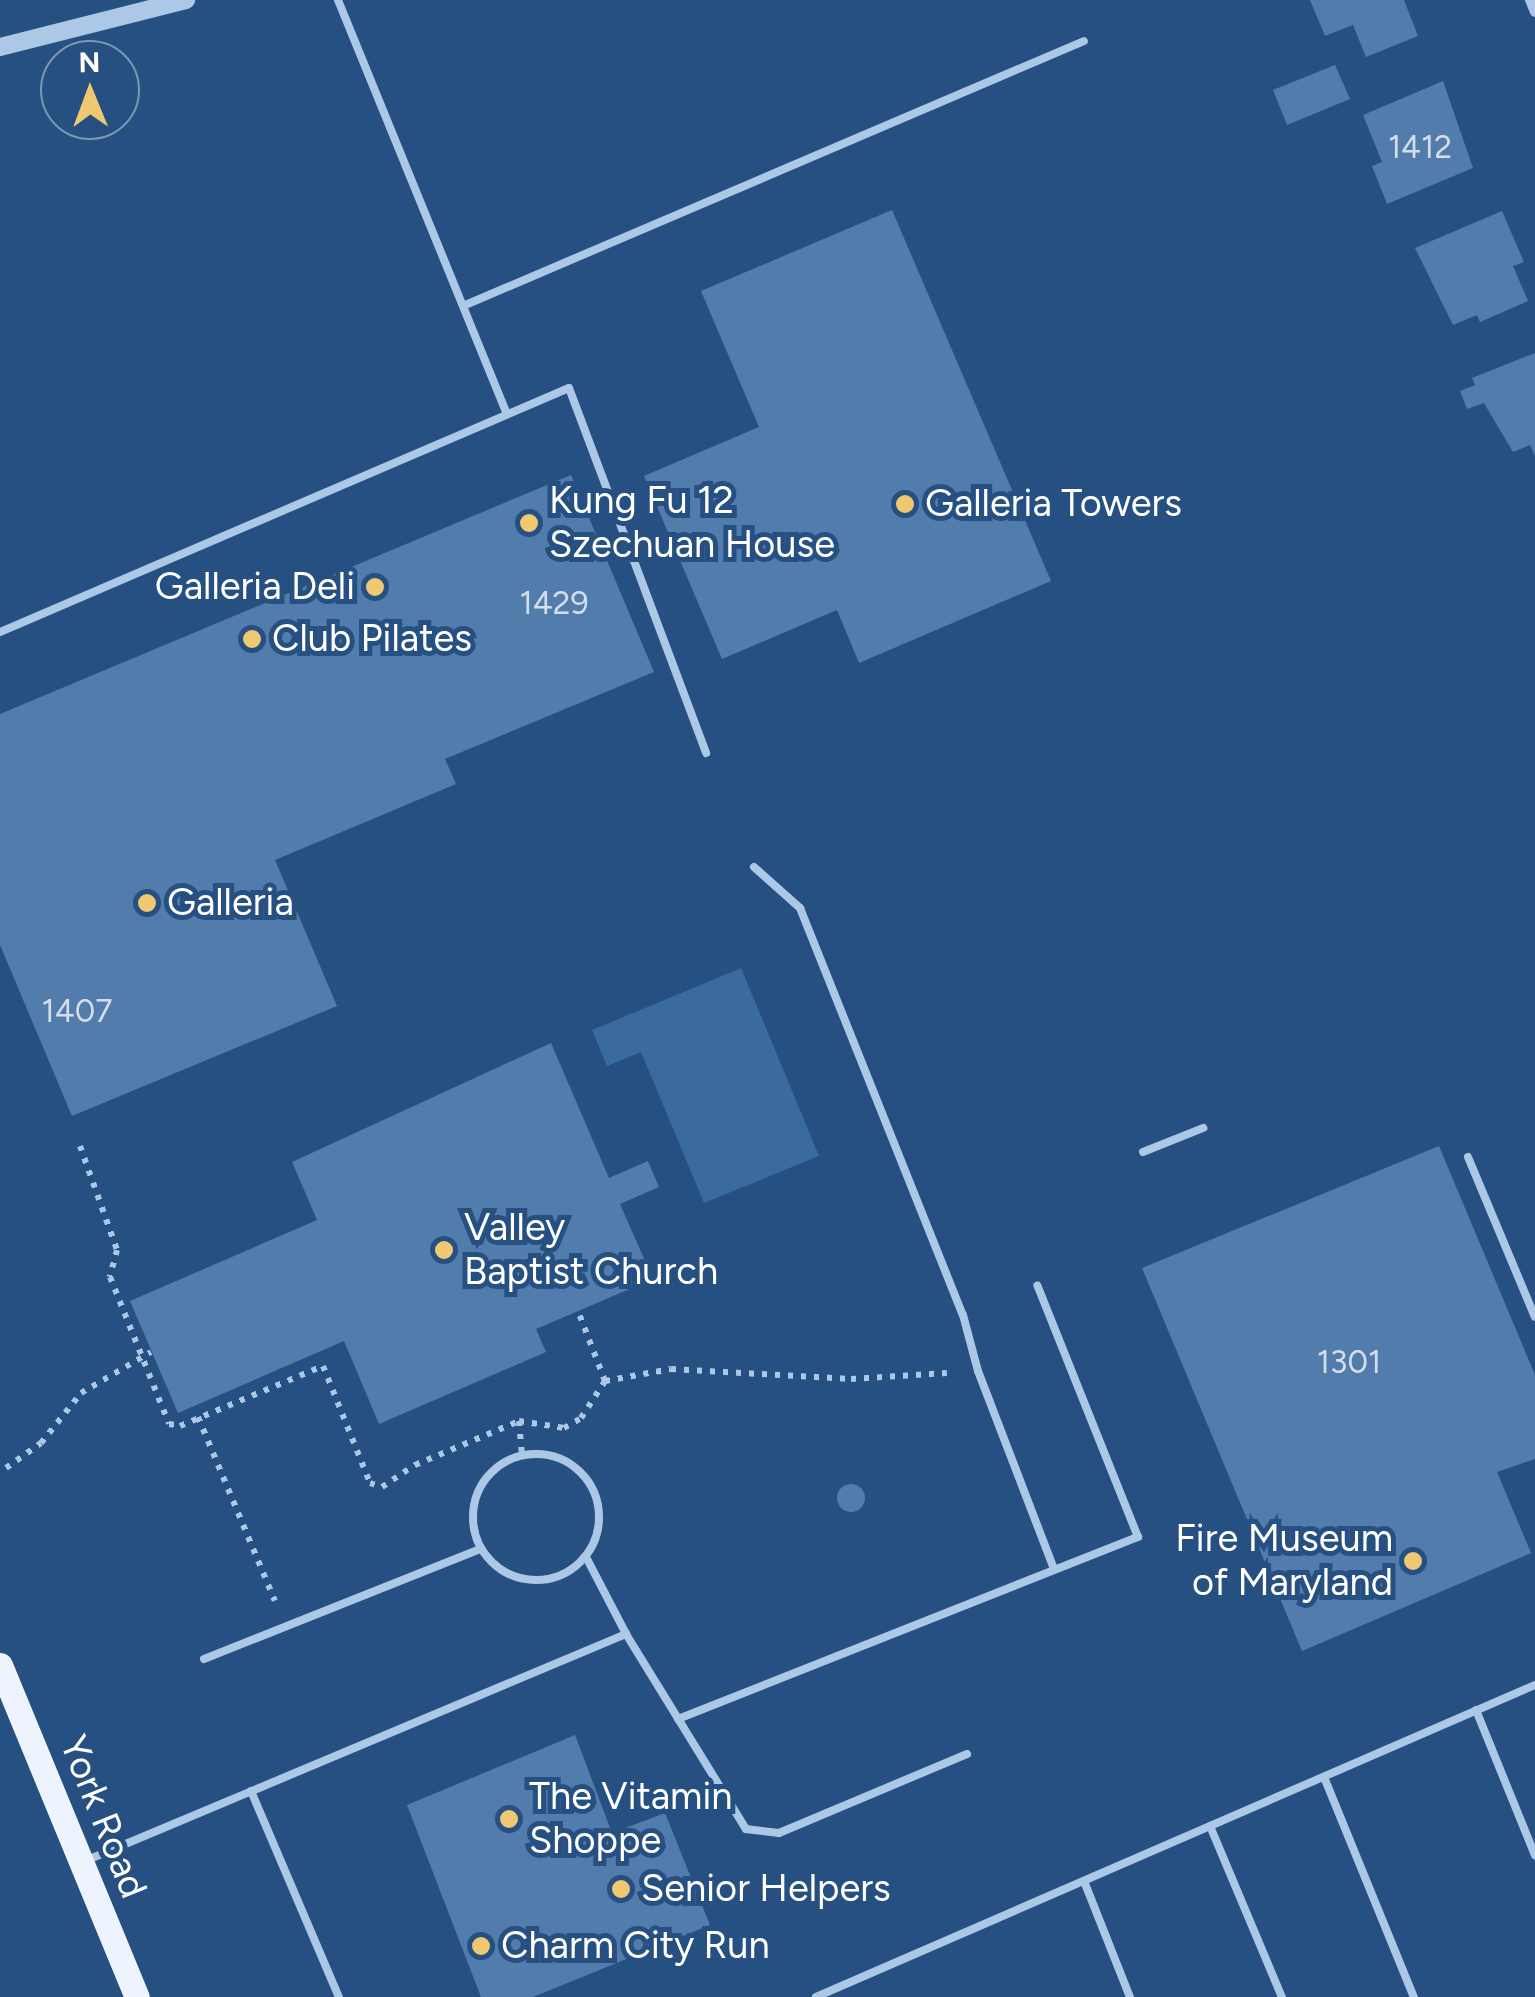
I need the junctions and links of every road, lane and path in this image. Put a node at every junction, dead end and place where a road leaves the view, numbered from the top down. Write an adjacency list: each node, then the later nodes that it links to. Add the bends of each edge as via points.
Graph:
1 (186, 0): 6 (street)
2 (338, 0): 7 (lane)
3 (1530, 0): 4 (street)
4 (1535, 12)
5 (1084, 41): 7 (lane)
6 (0, 47)
7 (463, 306): 8 (lane)
8 (507, 414): 9 (lane); 10 (lane, via 569,388)
9 (0, 632)
10 (706, 753)
11 (754, 867): 21 (lane, via 800,908 963,1315)
12 (1204, 1128): 14 (lane)
13 (80, 1146): 20 (path, via 117,1250 110,1277)
14 (1142, 1152)
15 (1468, 1157): 18 (lane)
16 (1037, 1285): 29 (lane, via 1138,1537)
17 (578, 1311): 22 (path)
18 (1535, 1318)
19 (152, 1352): 20 (path)
20 (142, 1357): 23 (path, via 170,1424); 26 (path, via 81,1393 41,1443)
21 (978, 1371): 22 (path, via 851,1379 671,1369); 29 (lane)
22 (605, 1381): 24 (path, via 601,1396 564,1428)
23 (198, 1418): 24 (path, via 323,1366 370,1483 382,1487 415,1465); 30 (path)
24 (519, 1422): 25 (path)
25 (522, 1456): 27 (lane, via 504,1463 478,1492 474,1530); 28 (lane, via 561,1459 590,1484 600,1520)
26 (6, 1468)
27 (481, 1549): 28 (lane, via 511,1576 531,1581 552,1579); 30 (lane)
28 (586, 1557): 31 (lane)
29 (1054, 1569): 36 (lane)
30 (286, 1626): 32 (lane)
31 (626, 1634): 36 (lane); 39 (lane)
32 (204, 1659)
33 (0, 1665): 42 (main road, York Road)
34 (1535, 1685): 35 (lane)
35 (1476, 1710): 38 (lane); 41 (lane)
36 (678, 1719): 37 (lane, via 746,1829 778,1833)
37 (967, 1754)
38 (1324, 1777): 40 (lane); 49 (lane)
39 (251, 1791): 42 (lane); 45 (lane)
40 (1210, 1826): 43 (lane); 48 (lane)
41 (1535, 1854)
42 (81, 1862): 44 (main road, York Road)
43 (1084, 1881): 46 (lane); 47 (lane)
44 (137, 1997)
45 (339, 1997)
46 (816, 1997)
47 (1130, 1997)
48 (1282, 1997)
49 (1414, 1997)

